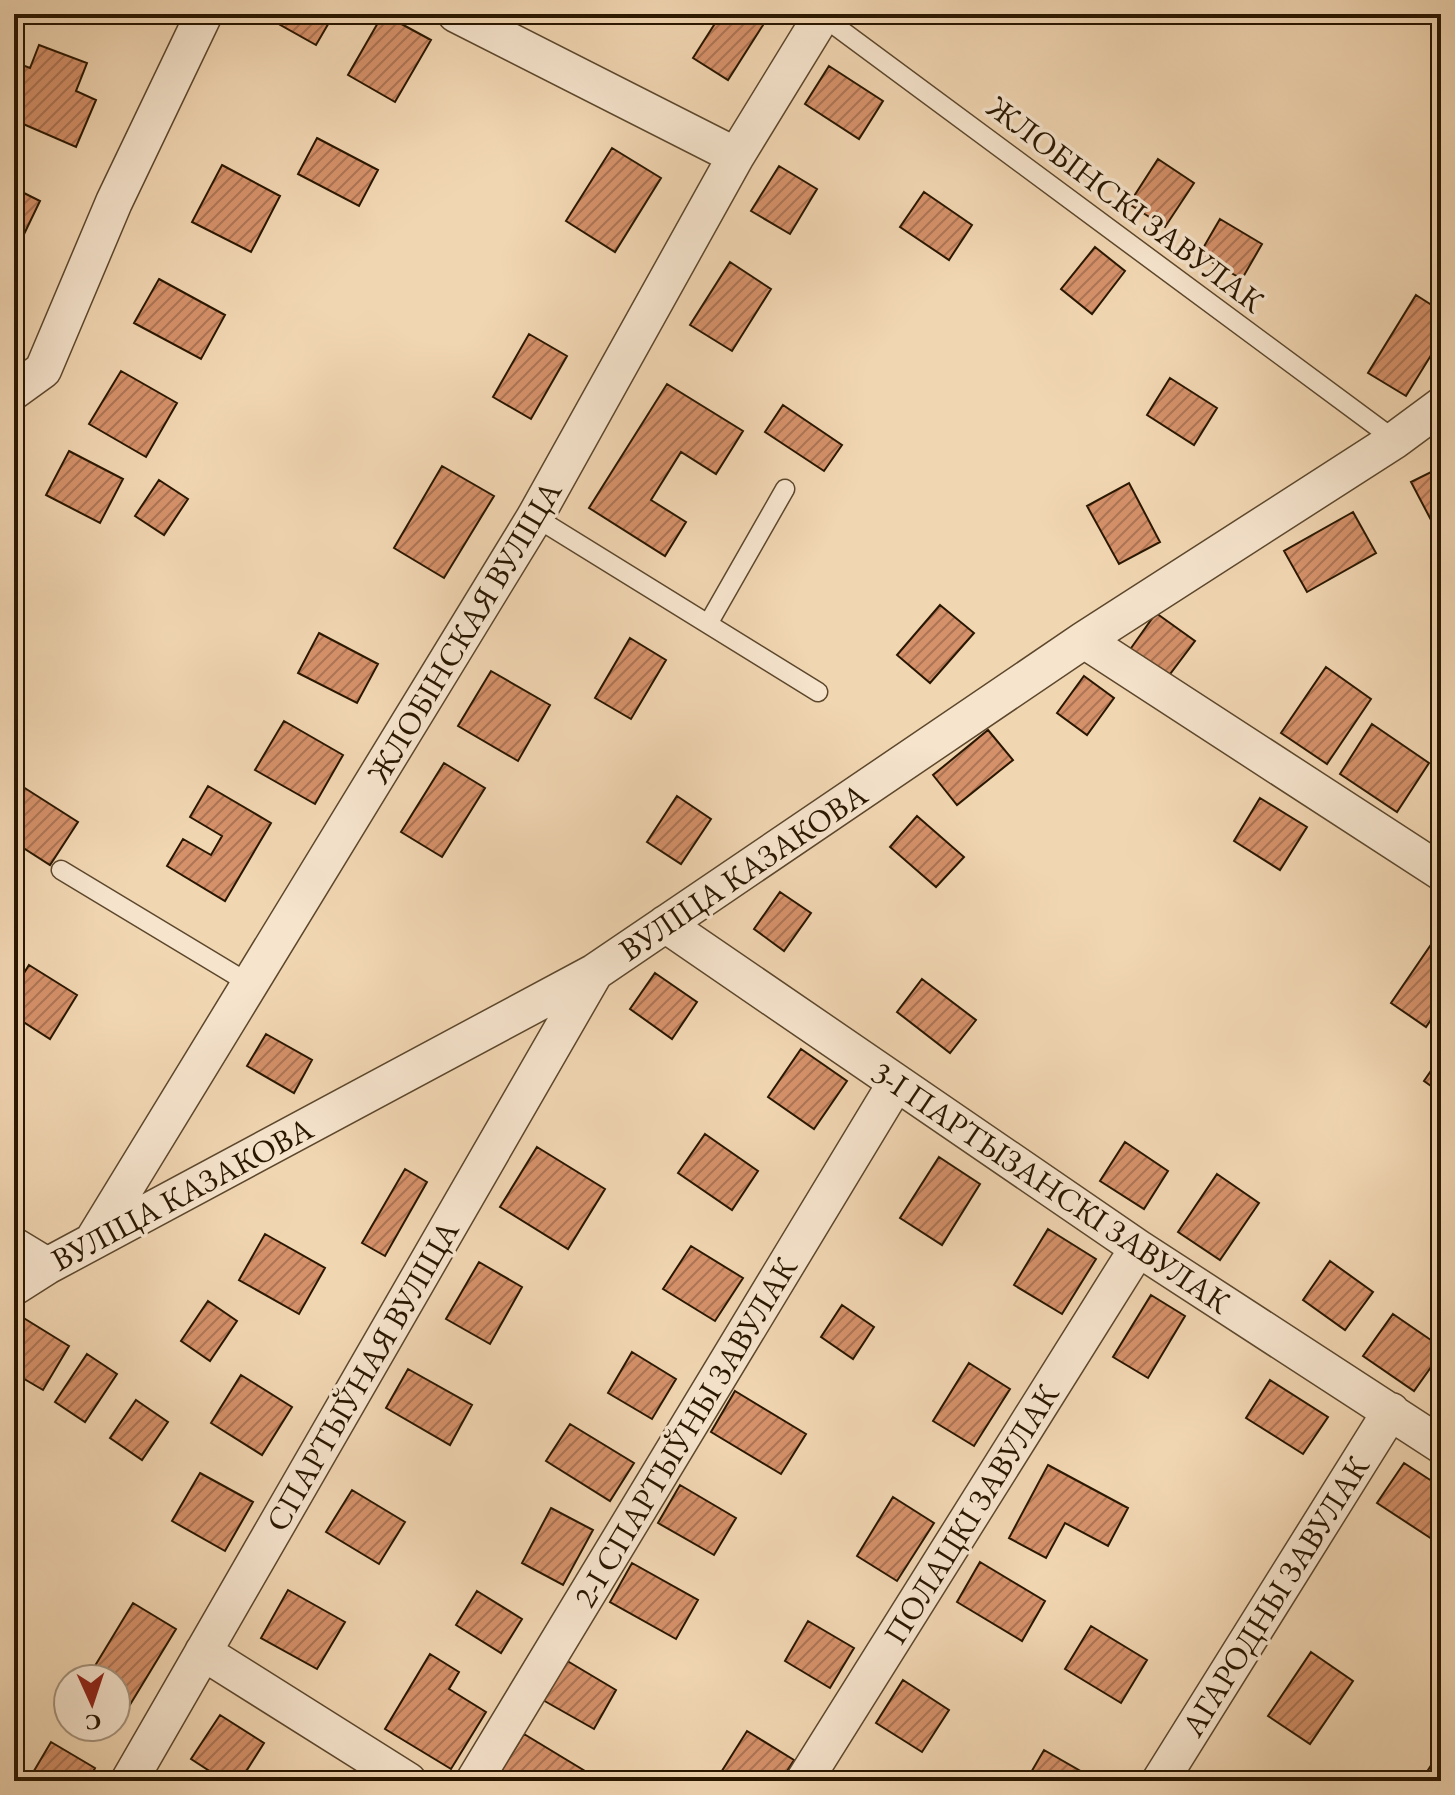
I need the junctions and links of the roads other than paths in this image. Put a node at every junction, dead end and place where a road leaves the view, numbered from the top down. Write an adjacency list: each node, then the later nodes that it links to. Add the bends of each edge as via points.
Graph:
1 (204, 14): 5 (street, via 114,202 43,370)
2 (456, 14): 4 (street)
3 (822, 15): 4 (street, ЖЛОБІНСКАЯ ВУЛІЦА); 7 (lane, ЖЛОБІНСКІ ЗАВУЛАК)
4 (736, 156): 9 (street, ЖЛОБІНСКАЯ ВУЛІЦА)
5 (14, 391)
6 (1441, 406): 7 (street, ВУЛІЦА КАЗАКОВА)
7 (1395, 440): 11 (street, ВУЛІЦА КАЗАКОВА)
8 (785, 489): 10 (lane)
9 (535, 517): 10 (lane); 17 (street, ЖЛОБІНСКАЯ ВУЛІЦА)
10 (708, 624): 12 (lane)
11 (1084, 640): 14 (street); 15 (street, ВУЛІЦА КАЗАКОВА)
12 (818, 692)
13 (61, 870): 17 (lane)
14 (1441, 872)
15 (665, 924): 16 (street, ВУЛІЦА КАЗАКОВА); 18 (street, 3-І ПАРТЫЗАНСКІ ЗАВУЛАК)
16 (595, 972): 19 (street, ВУЛІЦА КАЗАКОВА); 26 (street, СПАРТЫЎНАЯ ВУЛІЦА)
17 (250, 984): 19 (street, ЖЛОБІНСКАЯ ВУЛІЦА)
18 (896, 1083): 21 (street, 3-І ПАРТЫЗАНСКІ ЗАВУЛАК); 29 (street, 2-І СПАРТЫЎНЫ ЗАВУЛАК)
19 (92, 1242): 22 (street, ВУЛІЦА КАЗАКОВА)
20 (14, 1246): 22 (street)
21 (1138, 1248): 24 (street, 3-І ПАРТЫЗАНСКІ ЗАВУЛАК); 30 (street, ПОЛАЦКІ ЗАВУЛАК)
22 (47, 1266): 23 (street, ВУЛІЦА КАЗАКОВА)
23 (14, 1287)
24 (1391, 1411): 25 (street, 3-І ПАРТЫЗАНСКІ ЗАВУЛАК); 31 (street, АГАРОДНЫ ЗАВУЛАК)
25 (1441, 1445)
26 (203, 1652): 27 (street, СПАРТЫЎНАЯ ВУЛІЦА); 28 (street)
27 (129, 1781)
28 (408, 1781)
29 (474, 1781)
30 (804, 1781)
31 (1160, 1781)

